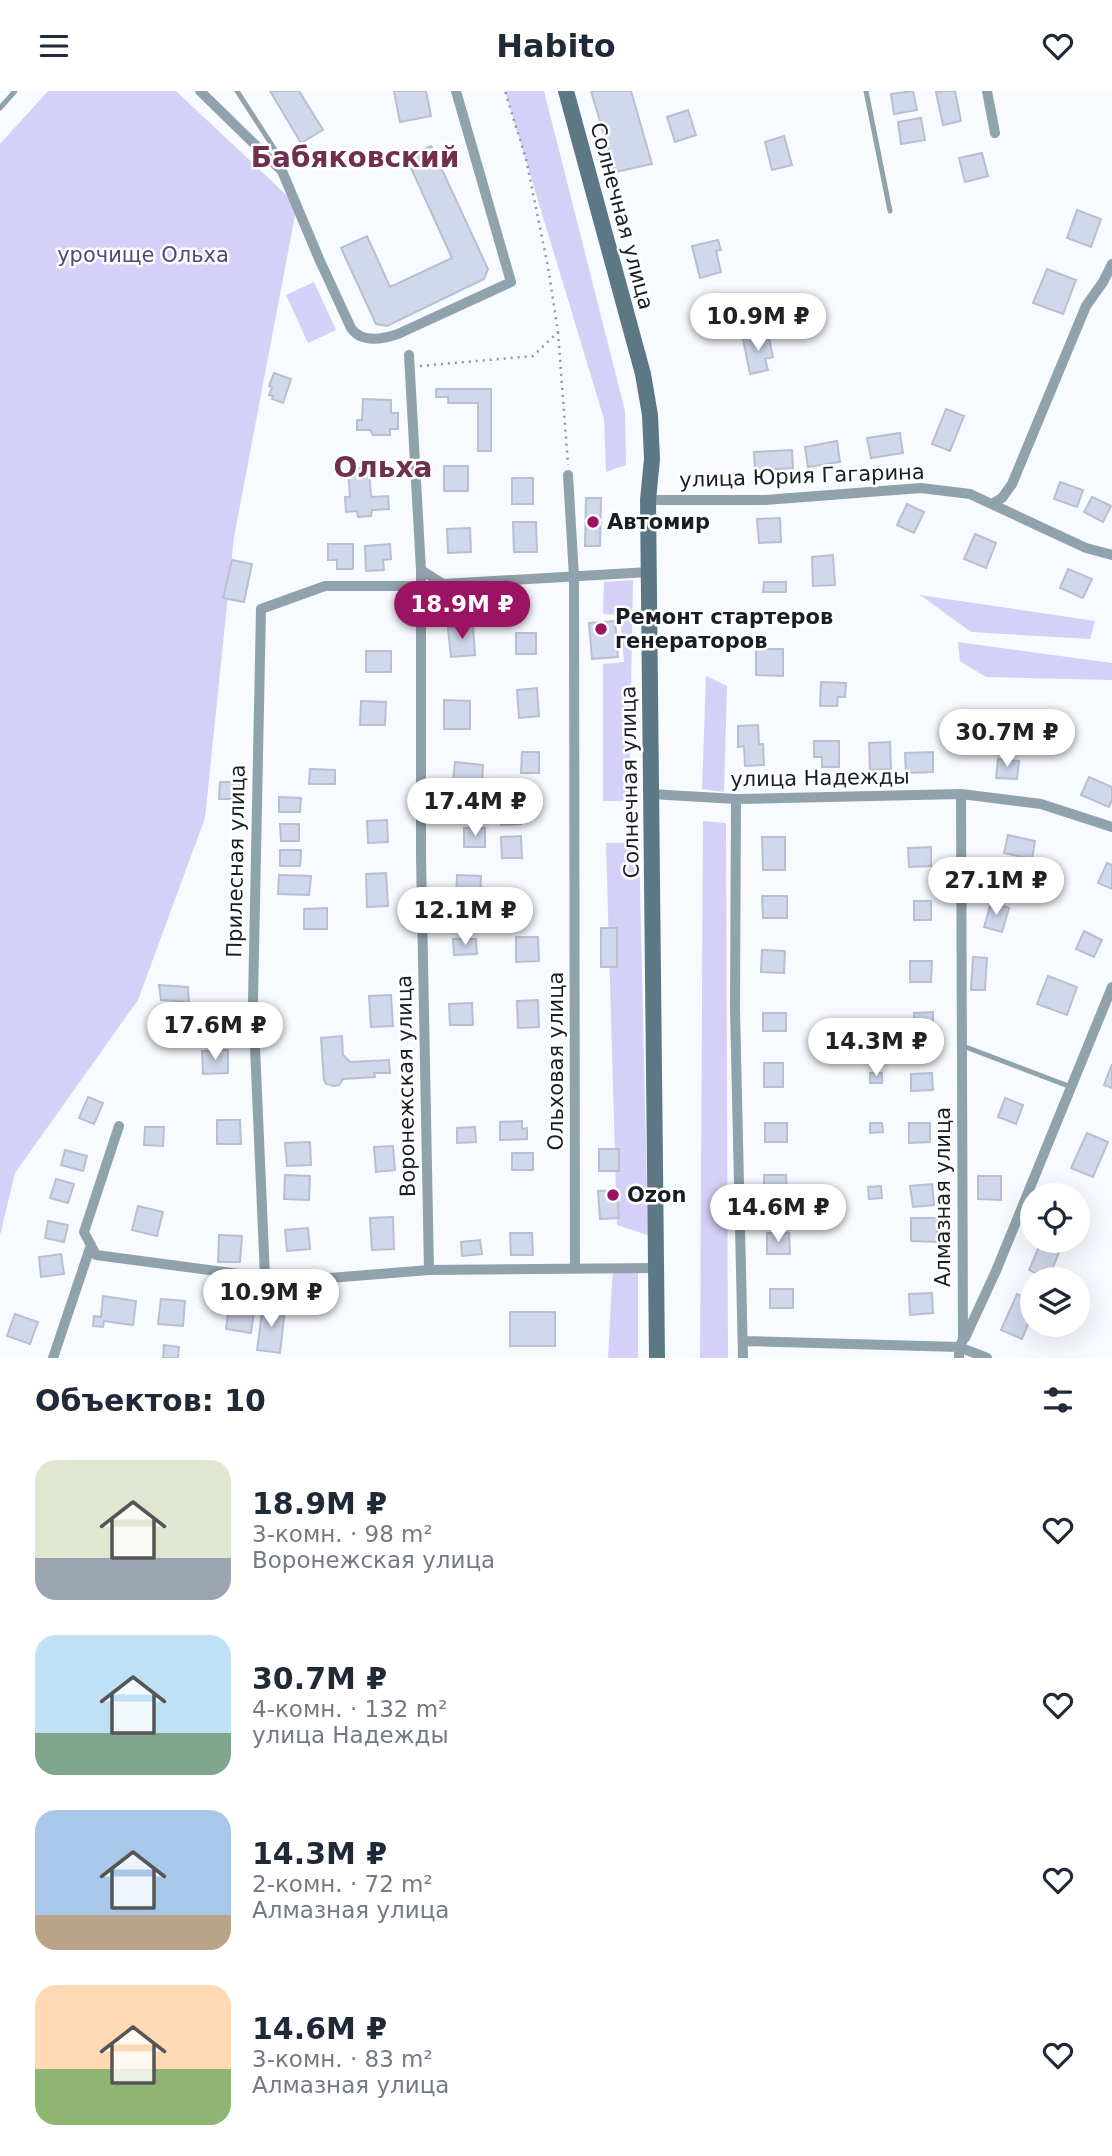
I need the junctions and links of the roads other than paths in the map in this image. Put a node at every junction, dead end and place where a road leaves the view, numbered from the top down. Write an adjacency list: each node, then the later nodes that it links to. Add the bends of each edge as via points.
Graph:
1 (15, 91): 8 (lane)
2 (200, 91): 4 (street, via 282,171 351,328 360,337 398,334 511,282)
3 (237, 91): 10 (lane)
4 (456, 91)
5 (566, 91): 15 (street, Солнечная улица, via 643,374 652,459)
6 (866, 91): 11 (lane)
7 (986, 91): 9 (street)
8 (0, 108)
9 (995, 133)
10 (281, 159)
11 (890, 211)
12 (1111, 266): 16 (street, via 1081,317 1012,484)
13 (409, 355): 18 (street, Воронежская улица)
14 (568, 475): 20 (street, Ольховая улица)
15 (648, 500): 16 (street, улица Юрия Гагарина, via 765,500 921,488 970,495); 19 (street, Солнечная улица)
16 (992, 504): 17 (street, улица Юрия Гагарина, via 1086,548)
17 (1112, 555)
18 (421, 570): 20 (street, via 443,584); 21 (street, Воронежская улица)
19 (649, 572): 20 (street); 22 (street, Солнечная улица)
20 (575, 577): 32 (street, Ольховая улица)
21 (421, 586): 33 (street, Воронежская улица); 34 (street, Прилесная улица, via 325,586 261,609 253,1001)
22 (651, 794): 24 (street, улица Надежды); 31 (street, Солнечная улица)
23 (961, 794): 24 (street, улица Надежды); 25 (street, улица Надежды, via 1041,804); 27 (street, Алмазная улица)
24 (736, 800): 35 (street)
25 (1112, 827)
26 (1112, 988): 28 (street)
27 (962, 1046): 28 (lane); 36 (street, Алмазная улица)
28 (1071, 1087): 36 (street)
29 (119, 1126): 30 (street, via 84,1232)
30 (91, 1245): 34 (street, via 96,1255); 37 (street)
31 (656, 1268): 32 (street); 38 (street, Солнечная улица)
32 (575, 1269): 33 (street)
33 (429, 1270): 34 (street, via 292,1281)
34 (265, 1277)
35 (744, 1341): 36 (street); 39 (street)
36 (960, 1348): 40 (street)
37 (53, 1358)
38 (657, 1358)
39 (743, 1358)
40 (987, 1358)

